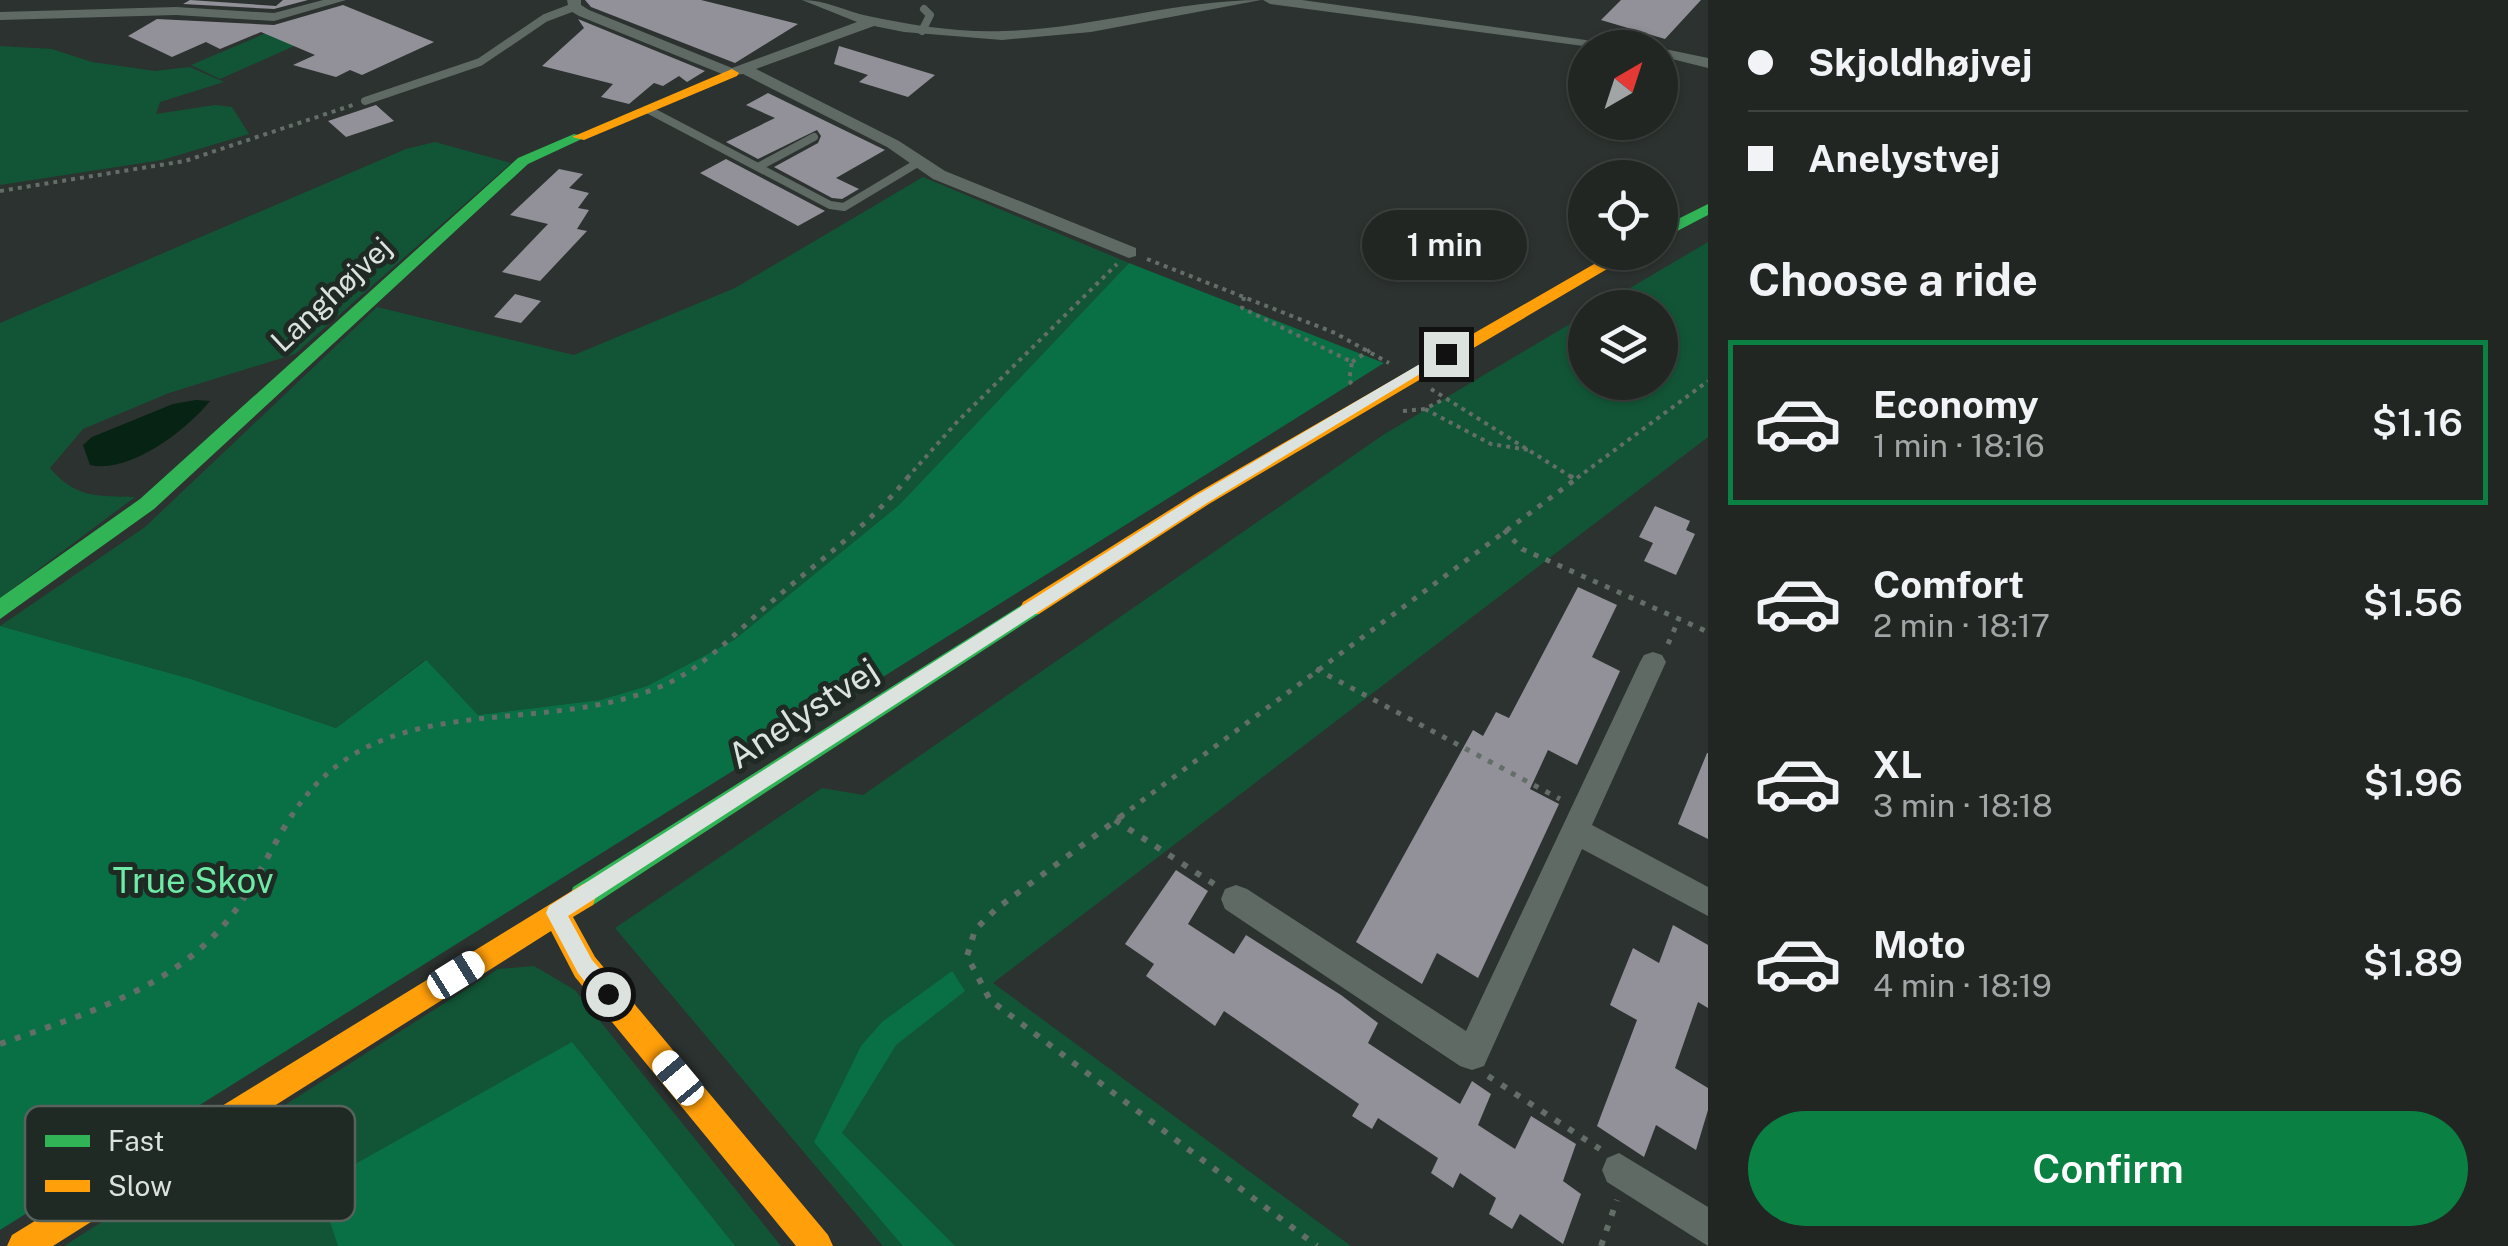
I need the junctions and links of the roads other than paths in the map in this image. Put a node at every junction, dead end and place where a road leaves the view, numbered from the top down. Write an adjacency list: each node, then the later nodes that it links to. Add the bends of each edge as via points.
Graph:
1 (339, 0): 7 (street, via 274,17 176,11)
2 (810, 0): 8 (street)
3 (1254, 0): 9 (street, via 1045,34)
4 (1270, 0): 10 (street)
5 (574, 3): 13 (street); 14 (lane, via 480,62)
6 (924, 9): 9 (lane)
7 (0, 16)
8 (870, 22): 9 (street); 13 (street)
9 (930, 32)
10 (1568, 39)
11 (1678, 56): 12 (street)
12 (1708, 63)
13 (738, 71): 15 (street, Langhøjvej); 17 (street, via 777,82)
14 (365, 102)
15 (649, 110): 18 (lane); 23 (street, Langhøjvej, via 523,161 147,504)
16 (814, 137): 18 (lane)
17 (919, 162): 18 (lane, via 844,207); 21 (street)
18 (758, 167)
19 (1708, 209): 20 (street)
20 (1678, 225)
21 (1129, 252)
22 (1596, 270): 28 (street, Anelystvej, via 1202,499)
23 (0, 610)
24 (1653, 662): 25 (street)
25 (1580, 822): 26 (street, via 1472,1054); 27 (street)
26 (1236, 898)
27 (1708, 902)
28 (556, 913): 29 (street, Anelystvej); 34 (street, via 585,966)
29 (247, 1106)
30 (1622, 1172): 32 (street)
31 (63, 1221): 33 (street, Anelystvej)
32 (1708, 1228)
33 (23, 1246)
34 (817, 1246)

